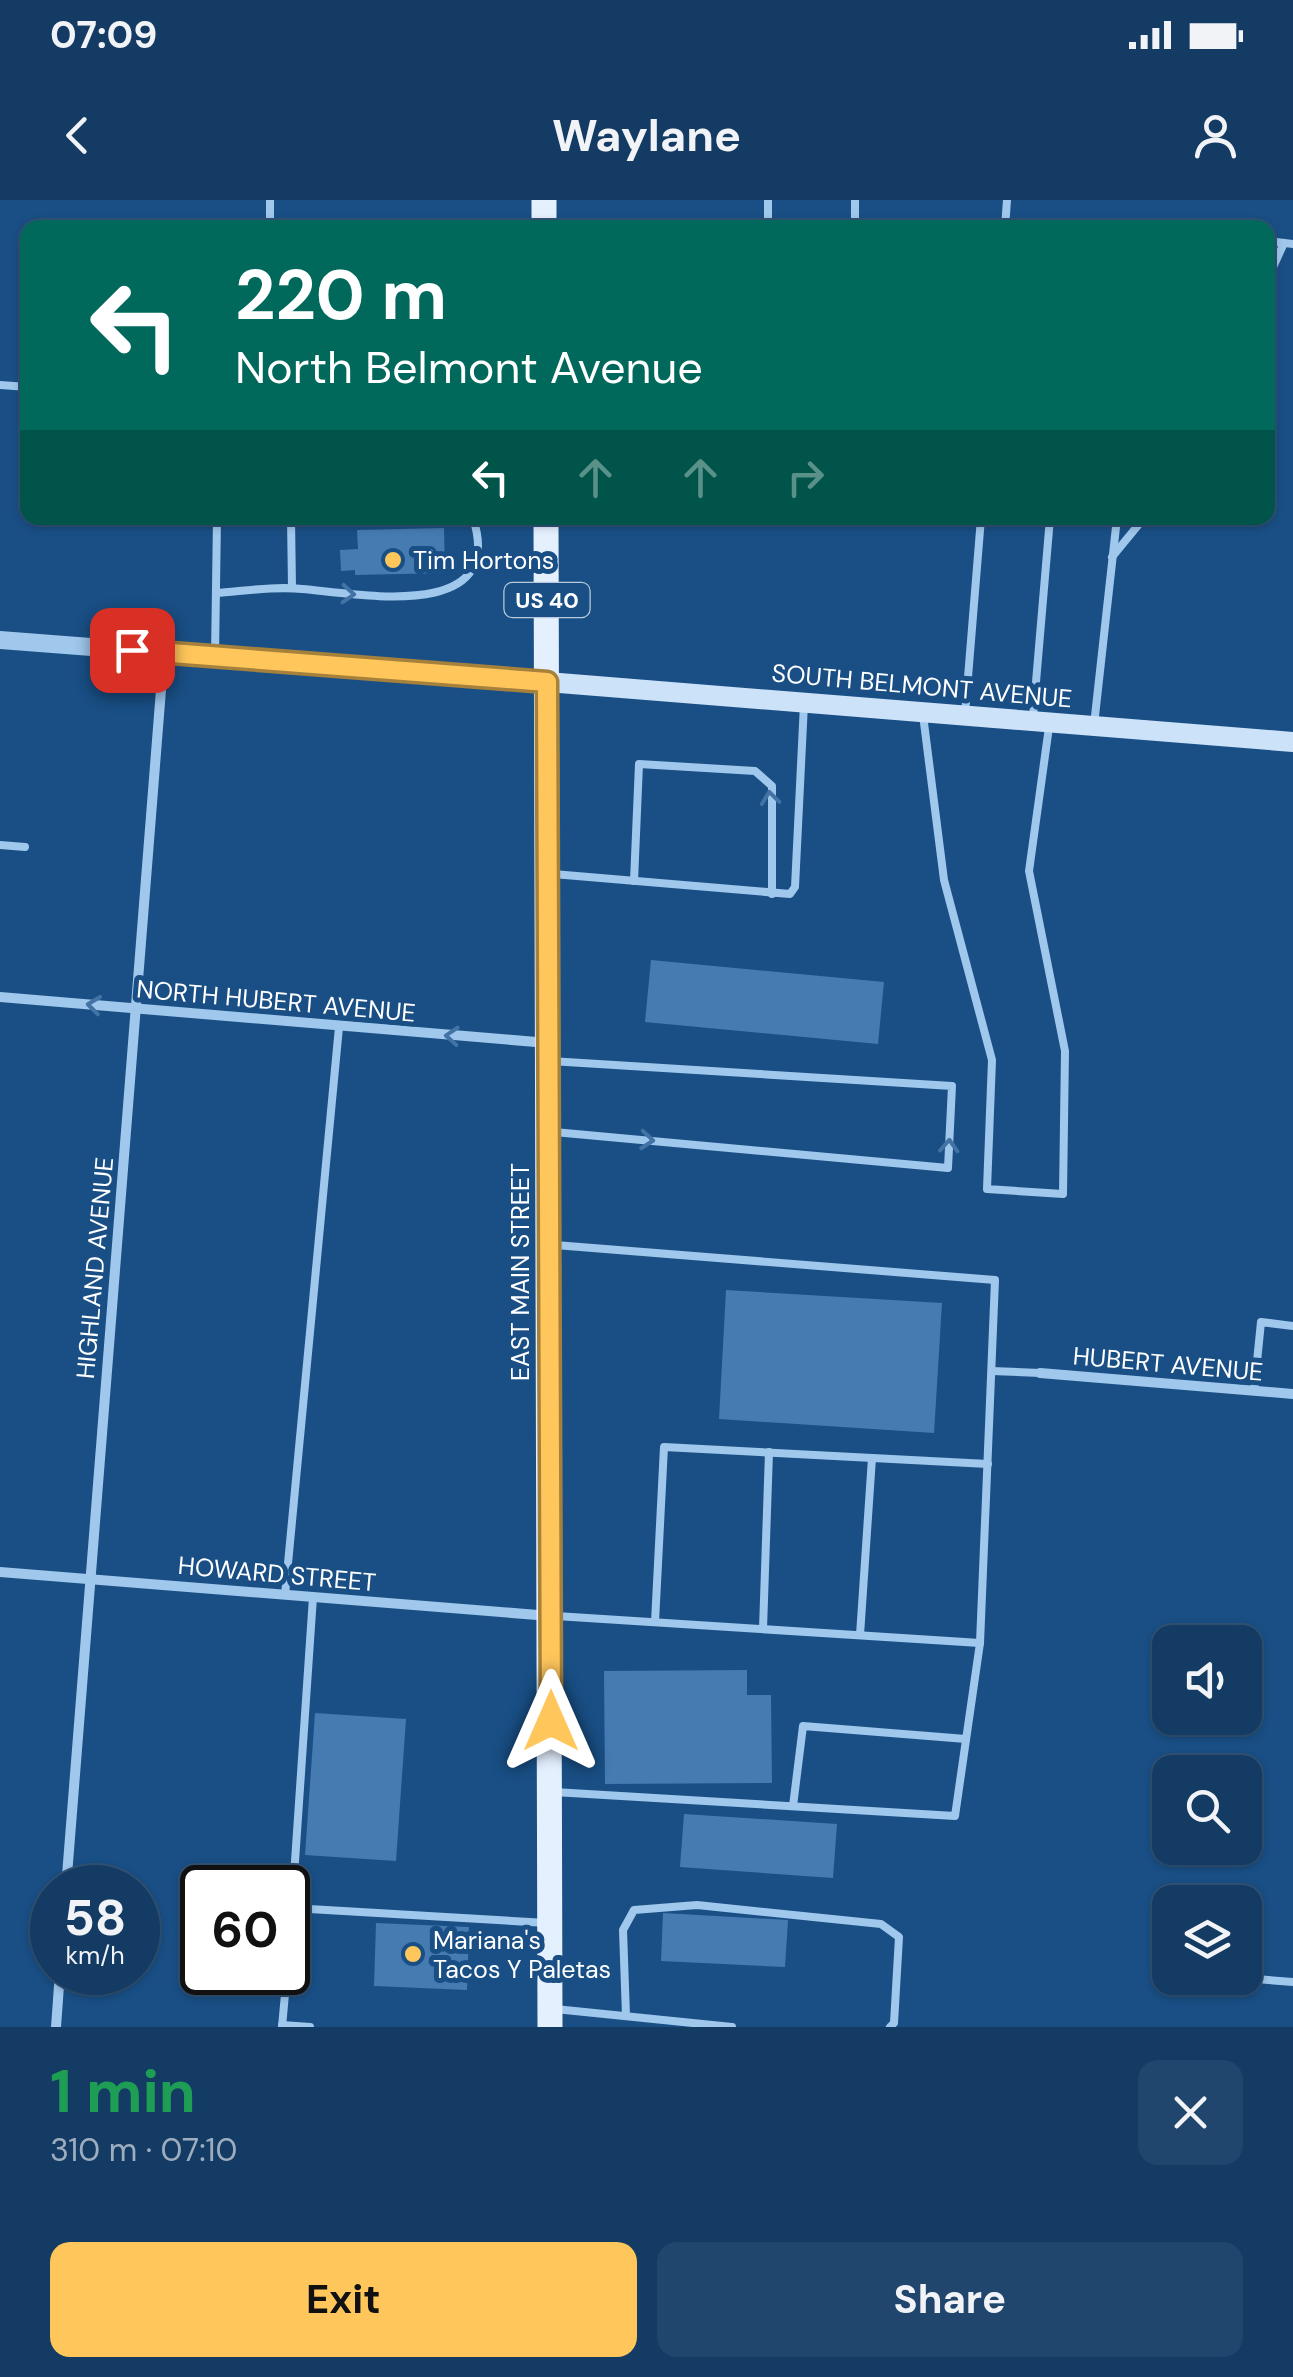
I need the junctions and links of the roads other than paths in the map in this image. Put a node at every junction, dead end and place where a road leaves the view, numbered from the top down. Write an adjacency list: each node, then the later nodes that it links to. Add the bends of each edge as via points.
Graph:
1 (1288, 243): 2 (lane)
2 (1275, 266)
3 (217, 525): 13 (lane)
4 (292, 525): 12 (lane)
5 (474, 525): 12 (lane, one-way to 5, via 351,596 457,587 470,575 479,550)
6 (546, 525): 17 (main road, EAST MAIN STREET / US 40)
7 (981, 525): 20 (lane)
8 (1050, 525): 21 (lane)
9 (1116, 525): 11 (lane)
10 (1138, 525): 11 (lane)
11 (1112, 557): 22 (lane)
12 (292, 588): 13 (lane)
13 (216, 593): 16 (lane)
14 (0, 640): 15 (street)
15 (164, 652): 16 (street); 30 (street, HIGHLAND AVENUE)
16 (216, 656): 17 (street)
17 (547, 682): 18 (main road, SOUTH BELMONT AVENUE); 26 (main road, EAST MAIN STREET / US 40)
18 (804, 701): 19 (main road, SOUTH BELMONT AVENUE); 28 (lane, via 795,887 790,894)
19 (923, 710): 20 (main road, SOUTH BELMONT AVENUE); 21 (lane, via 944,880 992,1060 986,1189 1063,1194 1065,1051 1030,871)
20 (965, 714): 21 (main road, SOUTH BELMONT AVENUE)
21 (1041, 720): 22 (main road, SOUTH BELMONT AVENUE)
22 (1094, 725): 23 (main road, SOUTH BELMONT AVENUE)
23 (1293, 742)
24 (0, 845): 25 (lane)
25 (25, 847)
26 (548, 874): 27 (lane); 32 (main road, EAST MAIN STREET / US 40)
27 (634, 881): 28 (lane); 28 (lane, one-way to 27, via 772,786 754,771 639,764)
28 (772, 894)
29 (0, 997): 30 (street, NORTH HUBERT AVENUE, one-way to 29)
30 (136, 1011): 31 (street, NORTH HUBERT AVENUE); 44 (street, HIGHLAND AVENUE)
31 (339, 1027): 32 (street, NORTH HUBERT AVENUE, one-way to 31); 45 (lane)
32 (549, 1052): 33 (main road, EAST MAIN STREET / US 40); 33 (lane, one-way to 32, via 948,1168 952,1086)
33 (550, 1131): 34 (main road, EAST MAIN STREET / US 40)
34 (550, 1245): 36 (lane, via 996,1280); 47 (main road, EAST MAIN STREET / US 40)
35 (1293, 1326): 38 (lane, via 1261,1322)
36 (992, 1371): 37 (lane); 42 (lane)
37 (1040, 1374): 38 (street, HUBERT AVENUE)
38 (1254, 1391): 39 (street, HUBERT AVENUE)
39 (1293, 1394)
40 (769, 1452): 41 (lane); 48 (lane, via 664,1447); 49 (lane)
41 (872, 1458): 42 (lane); 50 (lane)
42 (988, 1464): 51 (lane)
43 (0, 1572): 44 (street, HOWARD STREET)
44 (90, 1579): 45 (street, HOWARD STREET); 55 (street, HIGHLAND AVENUE)
45 (286, 1595): 46 (street, HOWARD STREET)
46 (312, 1597): 47 (street, HOWARD STREET); 56 (lane)
47 (551, 1616): 48 (lane); 53 (main road, EAST MAIN STREET / US 40)
48 (655, 1622): 49 (lane)
49 (764, 1629): 50 (lane)
50 (860, 1635): 51 (lane)
51 (980, 1643): 52 (lane)
52 (966, 1739): 54 (lane, via 955,1816); 54 (lane, via 803,1726)
53 (551, 1792): 54 (lane); 58 (main road, EAST MAIN STREET / US 40)
54 (793, 1806)
55 (68, 1865)
56 (295, 1865)
57 (310, 1909): 58 (lane)
58 (551, 1923): 64 (main road, EAST MAIN STREET / US 40)
59 (1262, 1980): 60 (lane)
60 (1293, 1982)
61 (58, 1995): 66 (street)
62 (285, 1995): 65 (lane)
63 (626, 2016): 64 (lane); 68 (lane); 69 (lane, via 623,1930 634,1910 696,1905 881,1924 899,1937)
64 (550, 2018)
65 (282, 2026): 67 (lane)
66 (56, 2027)
67 (310, 2027)
68 (732, 2027)
69 (890, 2027)

